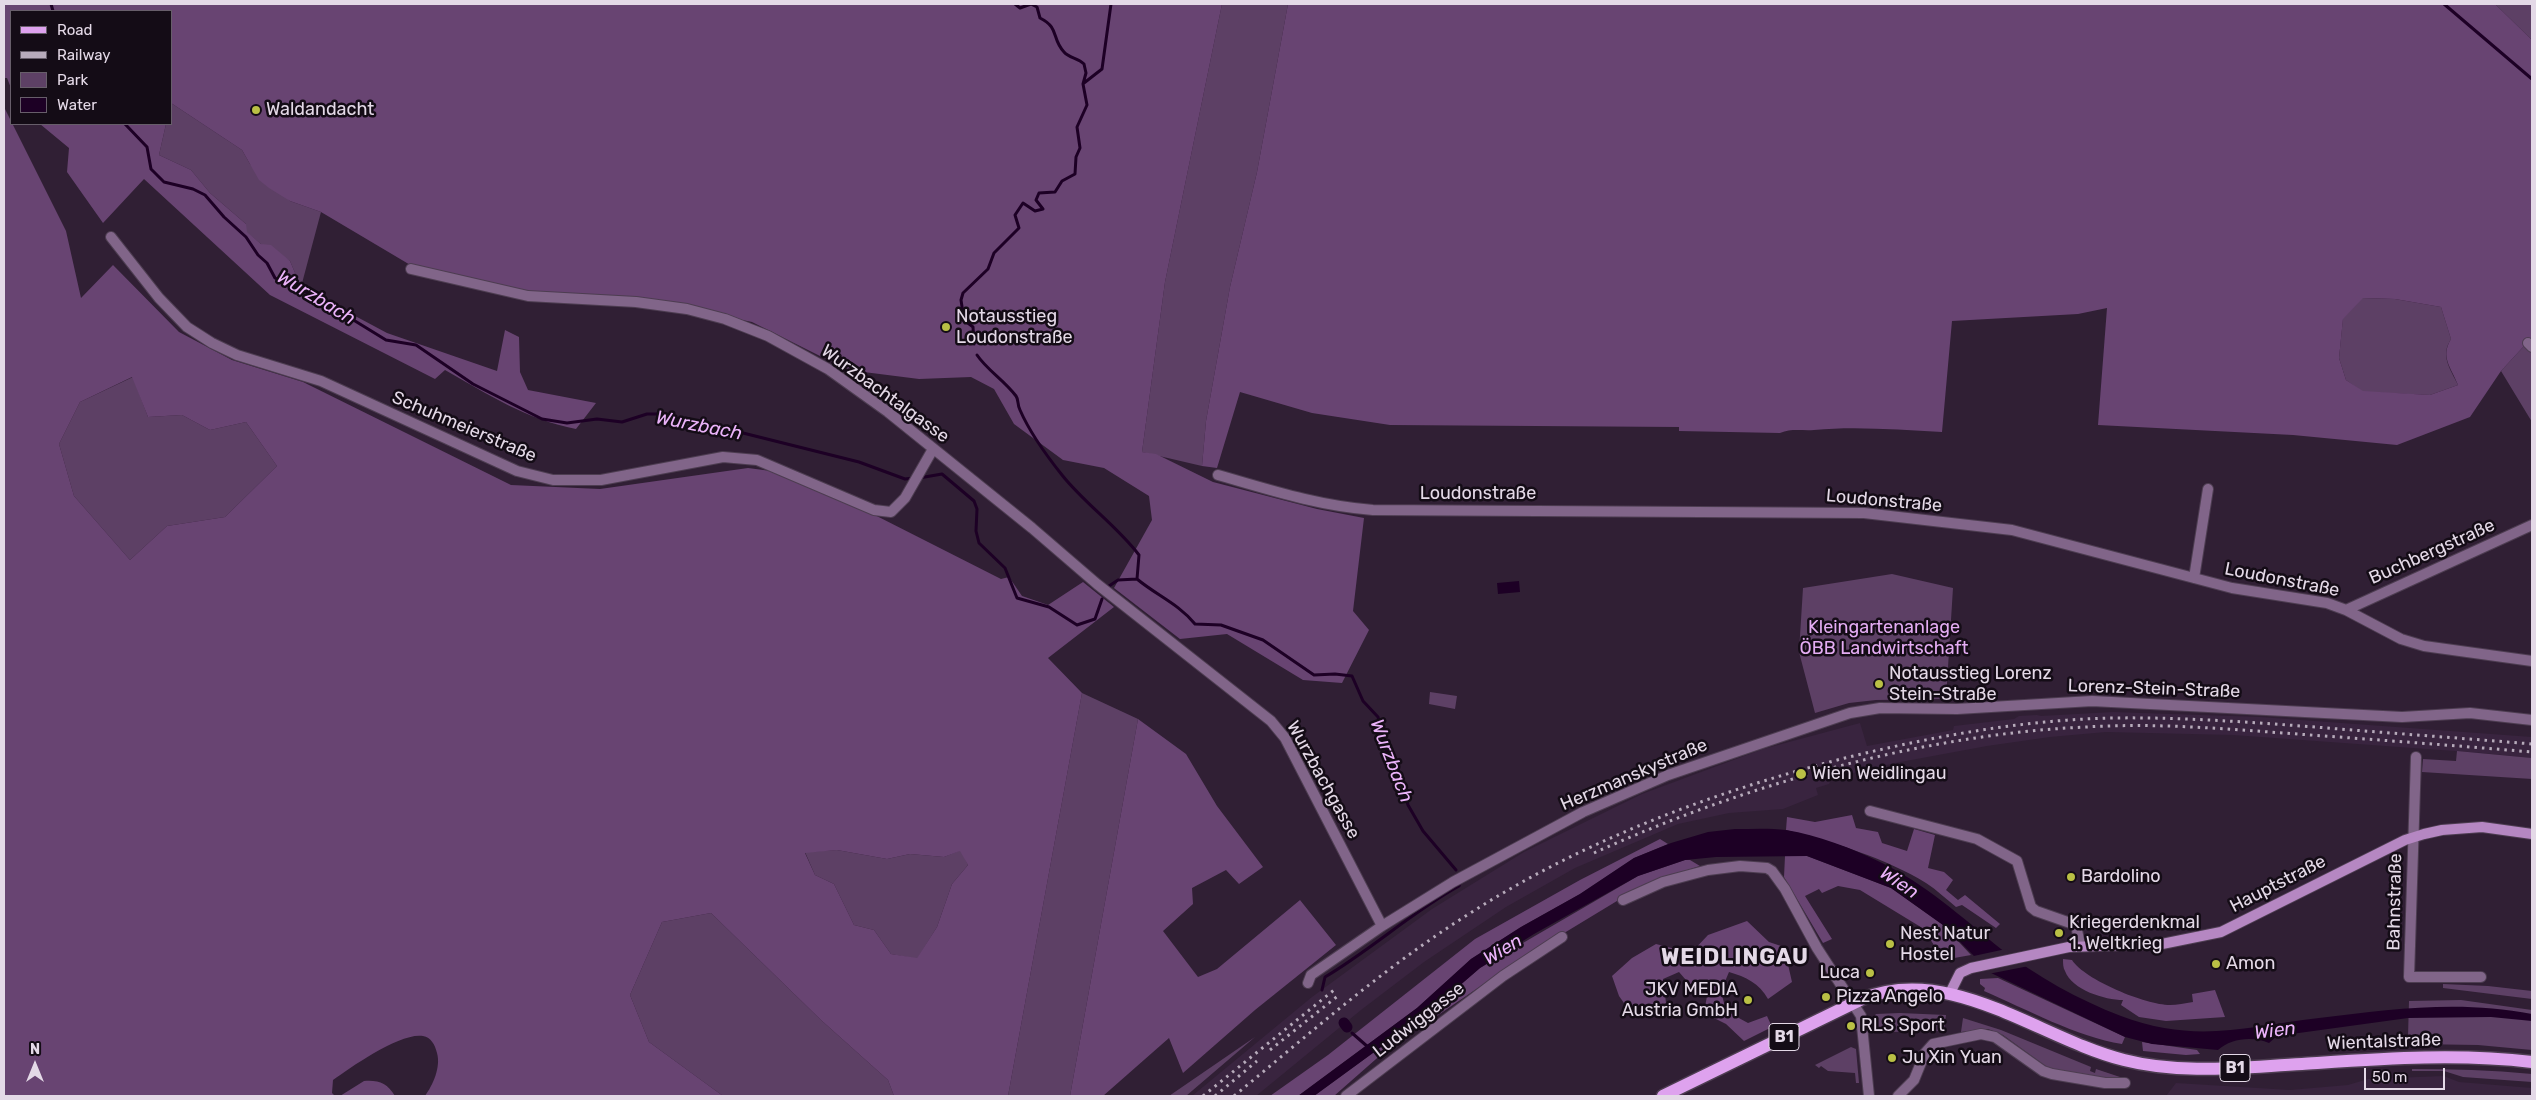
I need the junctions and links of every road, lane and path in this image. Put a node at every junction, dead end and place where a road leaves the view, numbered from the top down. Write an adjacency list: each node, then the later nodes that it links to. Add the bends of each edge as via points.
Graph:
1 (111, 237): 3 (street, Schuhmeierstraße, via 170,310 187,327 212,343 321,380 517,471 554,480 601,480 723,457 757,460 874,510 891,512 905,498)
2 (411, 269): 3 (street, Wurzbachtalgasse, via 528,296 662,305 725,319 768,336 828,369)
3 (933, 449): 8 (street, Wurzbachtalgasse)
4 (1218, 475): 7 (street, Loudonstraße, via 1309,502 1374,510 1864,513 2012,530)
5 (2208, 489): 7 (street)
6 (2532, 525): 9 (street, Buchbergstraße)
7 (2194, 578): 9 (street, Loudonstraße, via 2232,588 2327,603)
8 (1119, 600): 18 (street, Wurzbachgasse, via 1271,721 1286,738)
9 (2346, 610): 10 (street, Loudonstraße, via 2400,640)
10 (2532, 661)
11 (2532, 720): 12 (street, Lorenz-Stein-Straße, via 2454,713 2402,717 2092,701 1958,709 1880,708 1850,712)
12 (1817, 722): 18 (street, Herzmanskystraße, via 1659,778 1583,812 1453,882)
13 (2416, 757): 16 (street, Bahnstraße)
14 (1870, 811): 20 (street, via 1978,839 2017,861 2031,907 2076,925)
15 (2532, 834): 16 (main road, Hauptstraße, via 2464,828)
16 (2414, 836): 20 (main road, Hauptstraße, via 2222,932 2154,944); 21 (street, Bahnstraße, via 2409,977)
17 (1623, 900): 24 (street, via 1663,882 1708,870 1740,866 1767,868 1772,871)
18 (1382, 926): 22 (street, via 1311,975)
19 (1562, 936): 27 (street, Ludwiggasse, via 1502,976)
20 (2080, 945): 23 (main road, Hauptstraße, via 1972,968 1960,974)
21 (2481, 977)
22 (1308, 983)
23 (1950, 993): 24 (main road, B1, via 1908,990 1877,994); 25 (main road, Wientalstraße / B1, via 2090,1050 2163,1067 2212,1069 2465,1057)
24 (1854, 1003): 28 (main road, B1); 29 (street, via 1863,1025)
25 (2532, 1062)
26 (2125, 1083): 30 (street, via 2052,1074 1995,1037 1981,1034 1933,1044 1925,1053 1914,1080)
27 (1346, 1096)
28 (1663, 1096)
29 (1869, 1096)
30 (1898, 1096)

